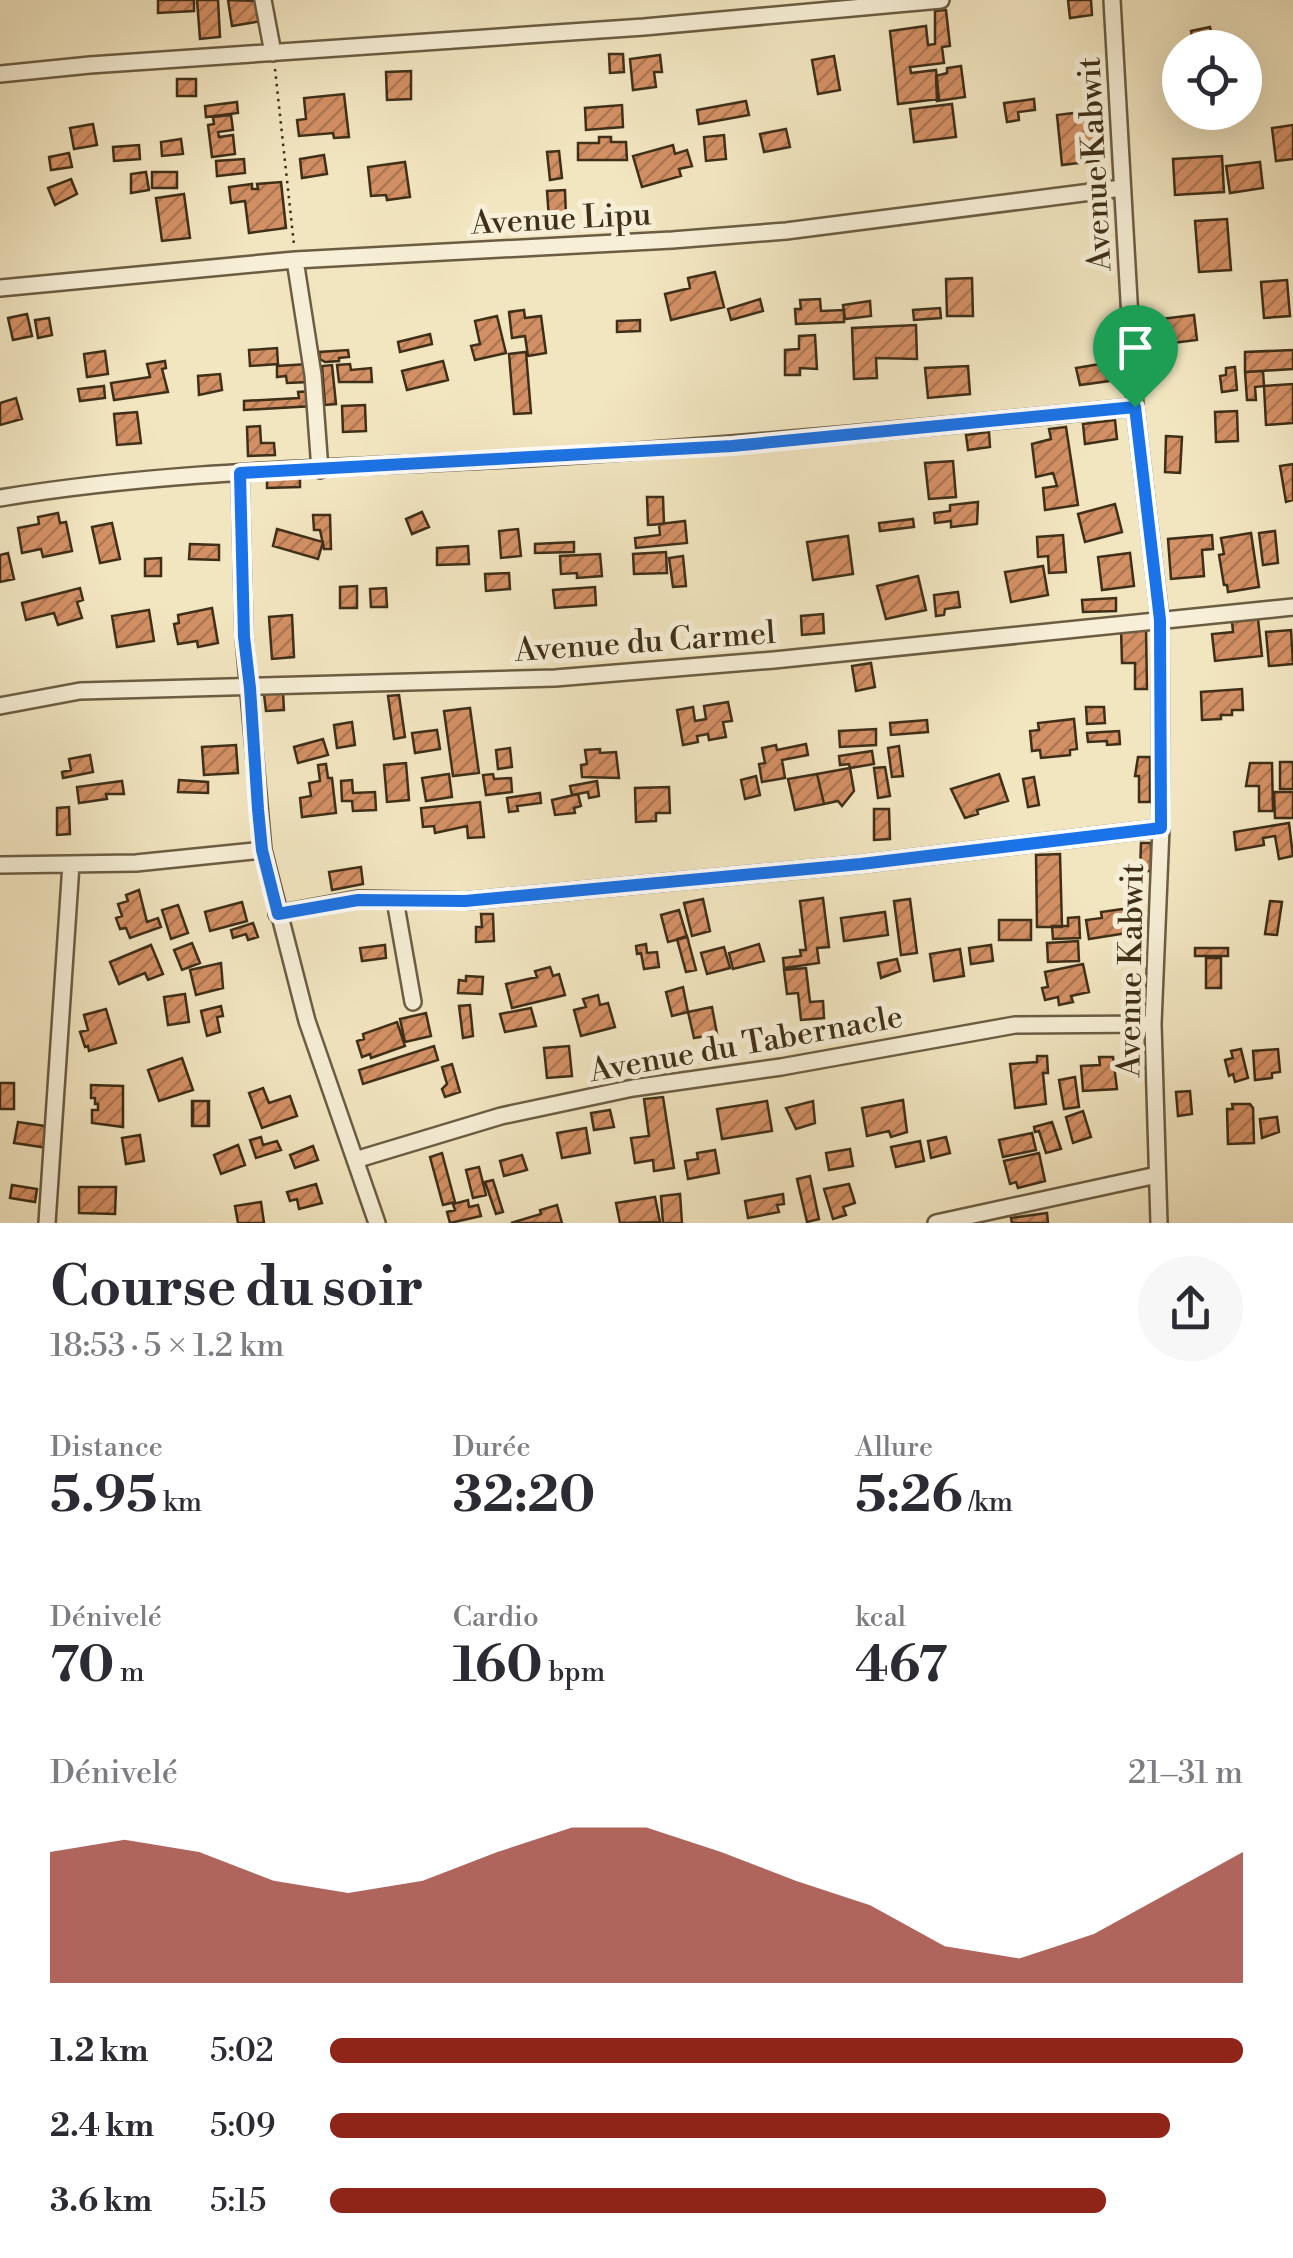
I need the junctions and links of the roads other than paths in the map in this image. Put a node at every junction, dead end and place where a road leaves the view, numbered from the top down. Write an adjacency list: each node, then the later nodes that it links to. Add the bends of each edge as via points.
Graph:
1 (263, 0): 4 (street)
2 (941, 0): 4 (street)
3 (1112, 0): 6 (street, Avenue Kabwit)
4 (272, 53): 5 (street)
5 (0, 74)
6 (1122, 188): 7 (street, Avenue Lipu, via 786,231); 9 (street, Avenue Kabwit)
7 (295, 260): 8 (street, Avenue Lipu); 10 (street)
8 (0, 288)
9 (1135, 407): 10 (street, via 732,446); 14 (street, Avenue Kabwit)
10 (320, 470): 11 (street)
11 (240, 473): 12 (street); 15 (street)
12 (0, 498)
13 (1293, 608): 14 (street, Avenue du Carmel)
14 (1160, 620): 15 (street, Avenue du Carmel, via 574,676); 17 (street, Avenue Kabwit)
15 (250, 688): 16 (street, Avenue du Carmel, via 80,691); 18 (street)
16 (0, 706)
17 (1161, 828): 21 (street, via 674,882 465,901); 24 (street, Avenue Kabwit)
18 (262, 850): 19 (street); 22 (street)
19 (71, 864): 20 (street); 27 (street)
20 (0, 865)
21 (395, 900): 22 (street); 23 (street)
22 (278, 914): 25 (street)
23 (413, 1002)
24 (1152, 1024): 25 (street, Avenue du Tabernacle, via 1015,1025 633,1088 501,1116); 26 (street, Avenue Kabwit)
25 (355, 1160): 28 (street)
26 (1157, 1175): 29 (street); 30 (street, Avenue Kabwit)
27 (47, 1223)
28 (376, 1223)
29 (936, 1223)
30 (1159, 1223)

